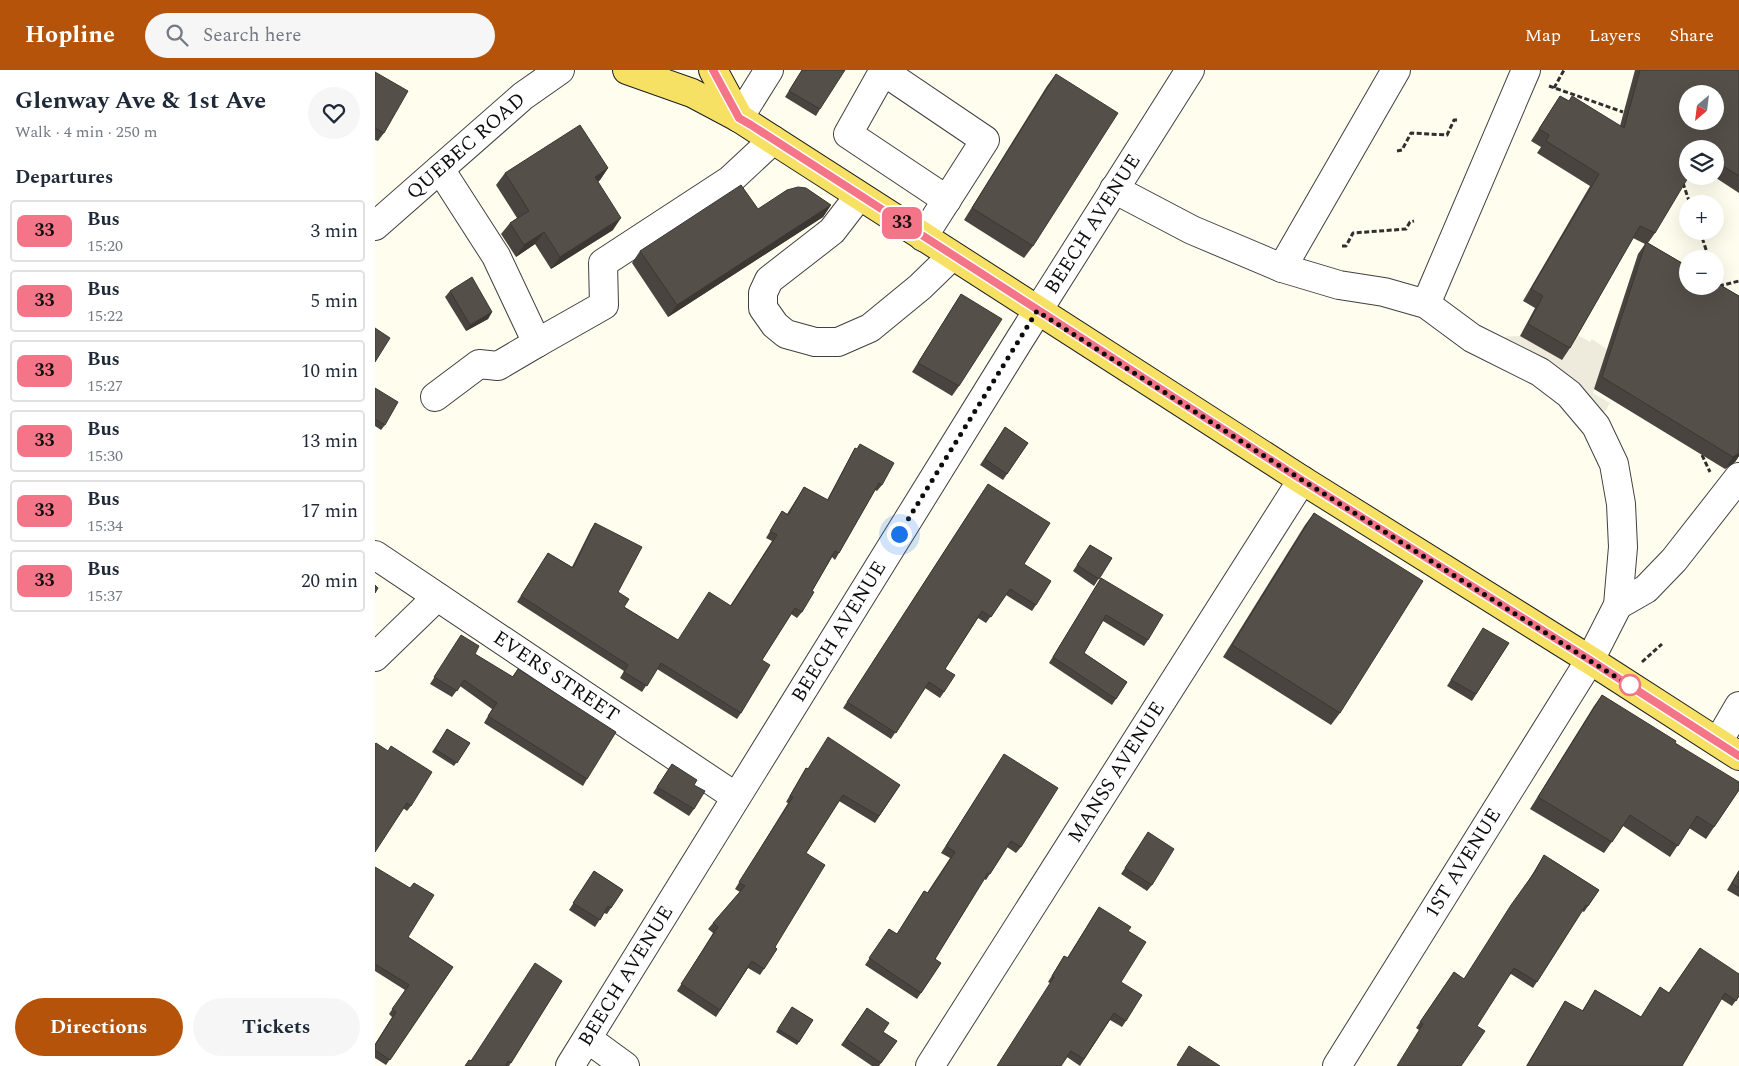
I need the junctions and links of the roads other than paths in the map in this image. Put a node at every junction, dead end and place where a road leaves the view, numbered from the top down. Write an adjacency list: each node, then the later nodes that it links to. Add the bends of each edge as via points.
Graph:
1 (560, 70): 11 (street, QUEBEC ROAD, via 523,96)
2 (627, 70): 9 (main road, via 692,93)
3 (713, 70): 9 (main road)
4 (769, 70): 9 (street)
5 (884, 70): 14 (street, via 848,134); 14 (street, via 985,140)
6 (1189, 70): 12 (street, BEECH AVENUE)
7 (1396, 70): 18 (street)
8 (1533, 77): 19 (street)
9 (739, 118): 10 (main road)
10 (773, 140): 13 (main road); 21 (street, via 730,180 603,263 604,305)
11 (440, 169): 15 (street, QUEBEC ROAD); 21 (street, via 496,256)
12 (1114, 189): 18 (street, via 1192,230); 20 (street, BEECH AVENUE)
13 (859, 196): 16 (main road); 17 (street, via 832,231 769,280 763,293 763,308 786,334 815,342 839,342 870,328)
14 (947, 200): 16 (street)
15 (375, 226)
16 (923, 237): 17 (main road)
17 (952, 256): 20 (main road)
18 (1282, 268): 19 (street, via 1339,285 1384,292)
19 (1426, 304): 27 (street, via 1472,338 1540,372 1569,394 1596,426 1614,464 1621,504 1623,547)
20 (1037, 311): 24 (main road); 32 (street, BEECH AVENUE)
21 (537, 343): 22 (street, via 498,366 479,364)
22 (435, 397)
23 (1739, 478): 27 (street, via 1646,589)
24 (1302, 480): 29 (main road); 36 (street, MANSS AVENUE)
25 (375, 555): 26 (street, EVERS STREET)
26 (437, 597): 28 (street); 32 (street, EVERS STREET)
27 (1618, 604): 29 (street, 1ST AVENUE)
28 (375, 657)
29 (1590, 660): 31 (main road); 37 (street, 1ST AVENUE)
30 (1739, 706): 31 (street)
31 (1728, 749)
32 (736, 797): 33 (street, BEECH AVENUE)
33 (588, 1039): 34 (street, BEECH AVENUE); 35 (street)
34 (570, 1066)
35 (625, 1066)
36 (930, 1066)
37 (1337, 1066)

